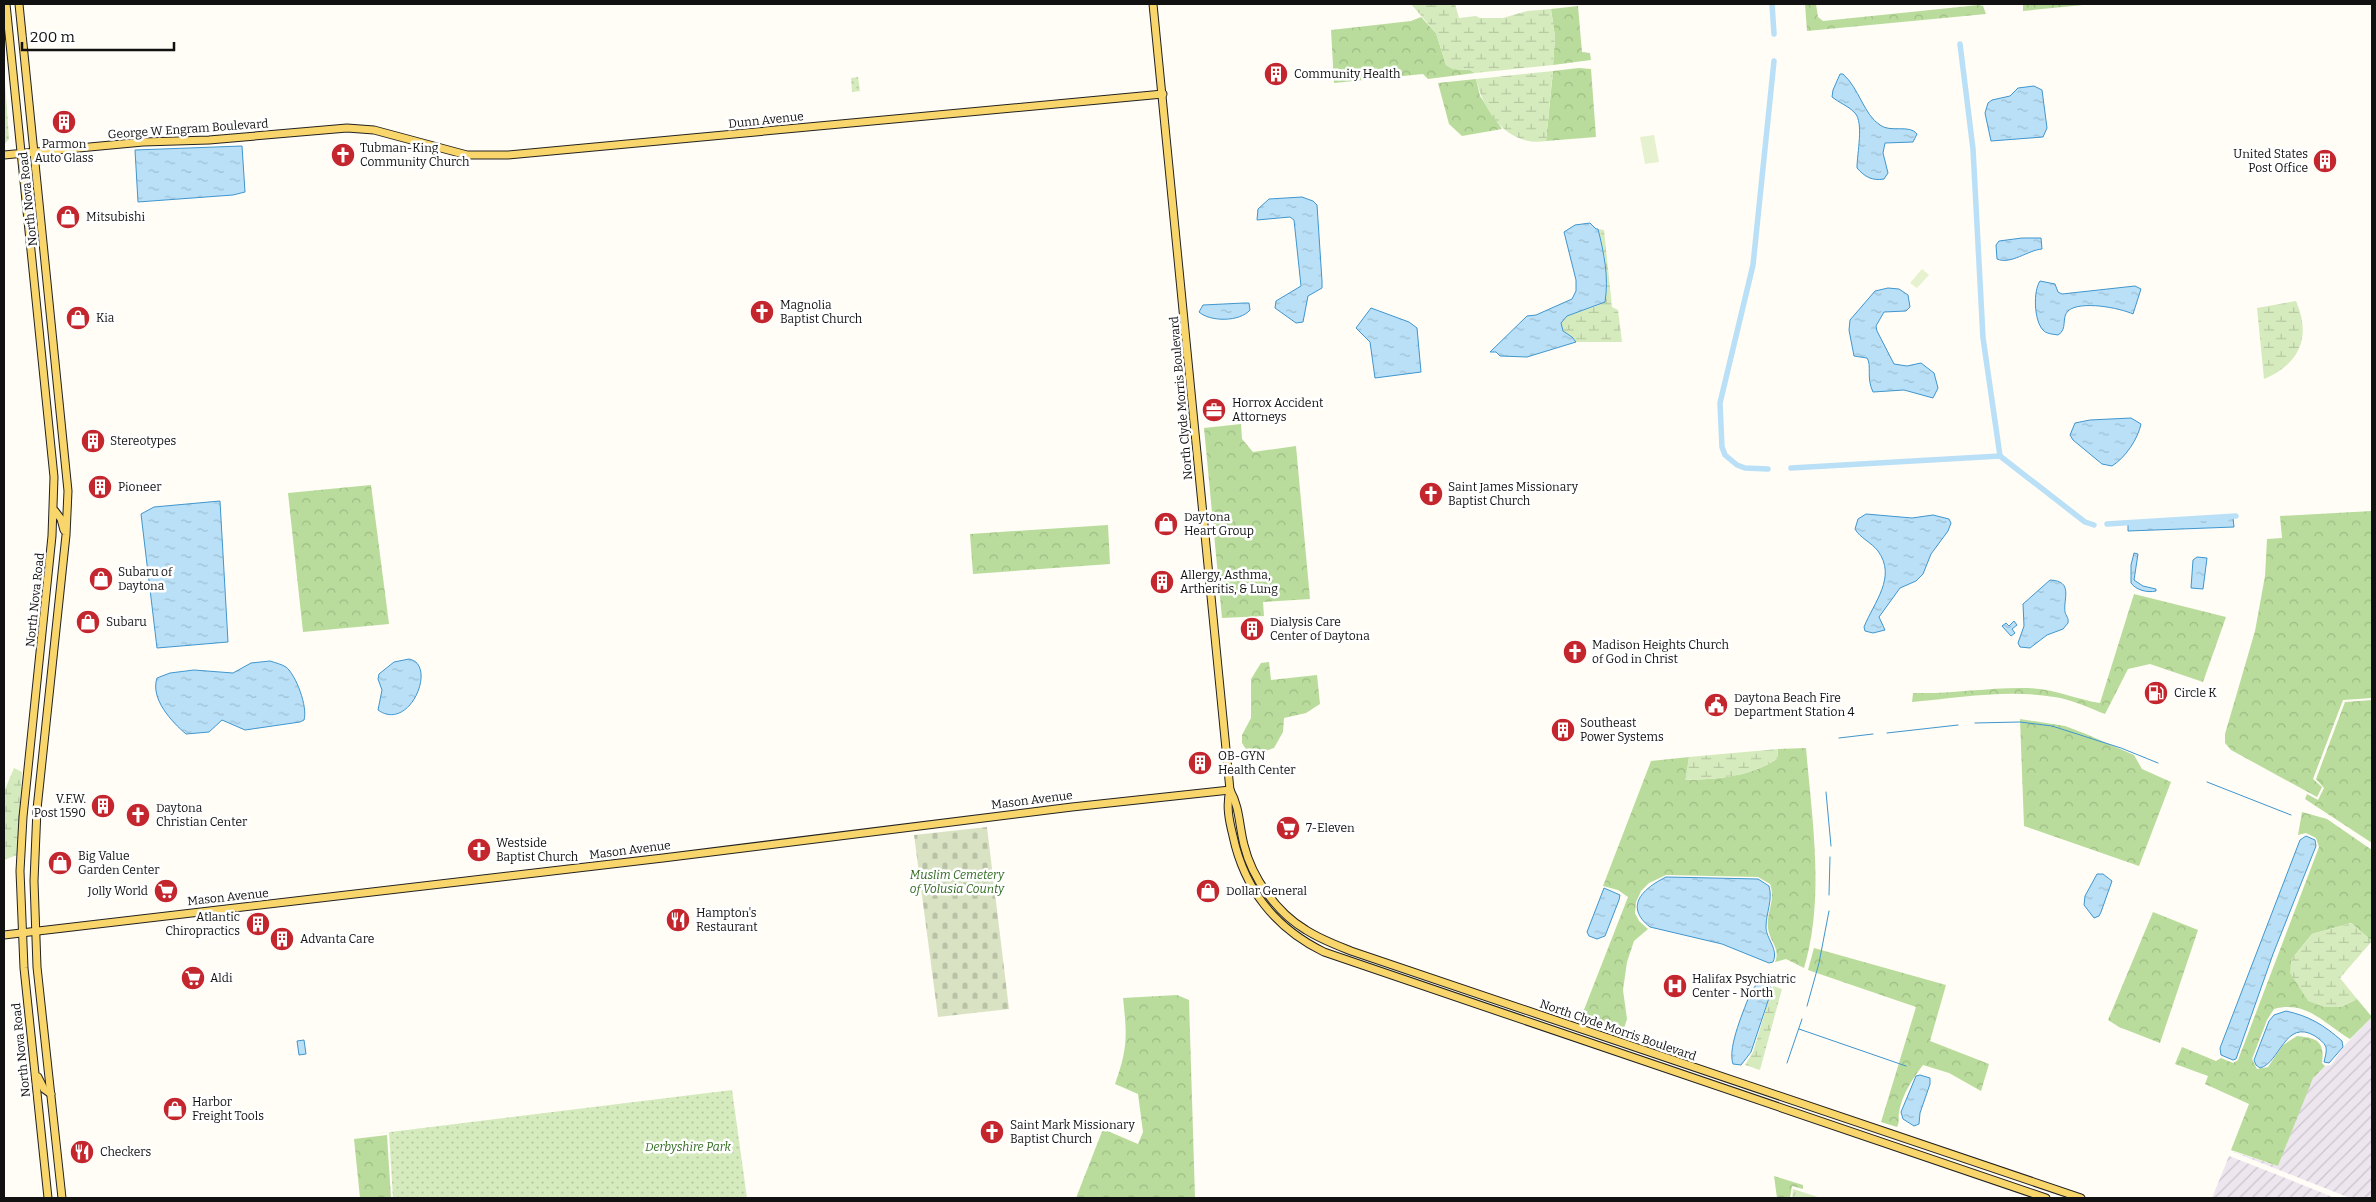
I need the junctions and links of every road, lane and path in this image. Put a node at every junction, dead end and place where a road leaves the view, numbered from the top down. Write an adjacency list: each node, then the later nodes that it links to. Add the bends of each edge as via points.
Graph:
1 (6, 4): 7 (main road, North Nova Road)
2 (19, 4): 6 (main road, North Nova Road)
3 (1153, 4): 4 (main road, North Clyde Morris Boulevard)
4 (1164, 94): 5 (main road, Dunn Avenue, via 508,155 467,155); 13 (main road, North Clyde Morris Boulevard)
5 (374, 130): 6 (main road, George W Engram Boulevard, via 347,128)
6 (34, 152): 7 (main road, George W Engram Boulevard); 10 (main road, North Nova Road)
7 (21, 153): 8 (main road, George W Engram Boulevard); 9 (main road, North Nova Road)
8 (4, 155)
9 (55, 491): 10 (main road); 11 (main road, North Nova Road)
10 (68, 510): 12 (main road, North Nova Road)
11 (54, 511): 12 (main road, via 61,519); 17 (main road, North Nova Road, via 22,840)
12 (66, 535): 16 (main road, North Nova Road, via 37,809)
13 (1230, 790): 14 (main road, North Clyde Morris Boulevard, via 1236,801 1248,861); 15 (main road, North Clyde Morris Boulevard, via 1227,802 1236,853); 16 (main road, Mason Avenue)
14 (1273, 900): 15 (main road); 24 (main road, North Clyde Morris Boulevard, via 1304,930 1351,951)
15 (1265, 907): 23 (main road, North Clyde Morris Boulevard, via 1296,936 1324,952)
16 (35, 931): 17 (main road, Mason Avenue); 20 (main road, North Nova Road)
17 (22, 933): 18 (main road, Mason Avenue); 19 (main road, North Nova Road)
18 (4, 934)
19 (35, 1072): 20 (main road, via 44,1089); 21 (main road, North Nova Road)
20 (51, 1094): 22 (main road, North Nova Road)
21 (48, 1198)
22 (62, 1198)
23 (2046, 1198)
24 (2081, 1198)

